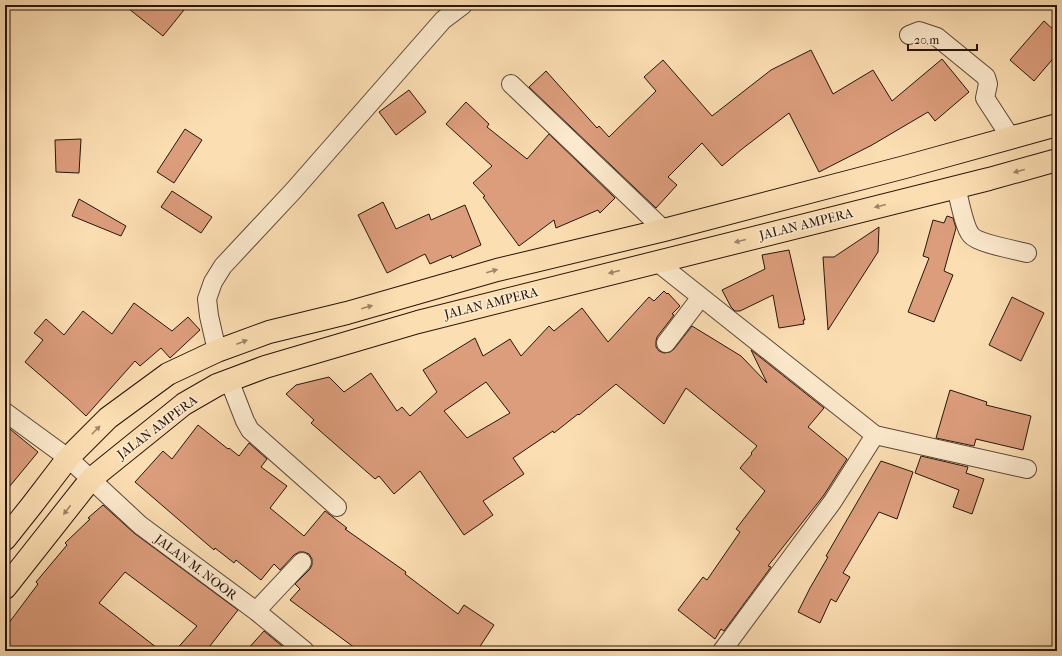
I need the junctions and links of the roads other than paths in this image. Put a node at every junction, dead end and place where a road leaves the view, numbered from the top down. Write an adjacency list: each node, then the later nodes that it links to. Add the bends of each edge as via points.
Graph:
1 (463, 5): 15 (street, via 443,20 294,190 223,266 213,282 207,299)
2 (909, 35): 5 (street, via 919,31 938,37 986,77 988,84 985,98)
3 (510, 84): 10 (street)
4 (1057, 125): 5 (main road)
5 (1011, 138): 7 (main road)
6 (1057, 160): 8 (main road, JALAN AMPERA, one-way to 8)
7 (905, 167): 9 (main road); 10 (main road)
8 (956, 187): 9 (main road, JALAN AMPERA); 11 (street, via 971,236)
9 (911, 198): 12 (main road, JALAN AMPERA, one-way to 12)
10 (664, 230): 15 (main road, one-way to 10, via 269,332 347,313 497,270)
11 (1027, 253)
12 (657, 262): 13 (street); 16 (main road, JALAN AMPERA, one-way to 16, via 418,322)
13 (701, 297): 14 (street); 18 (street)
14 (666, 344)
15 (217, 351): 19 (main road, one-way to 15, via 108,418 168,374)
16 (229, 380): 21 (main road, JALAN AMPERA, via 184,404); 22 (street, via 250,430)
17 (5, 412): 19 (street, JALAN M. NOOR)
18 (875, 435): 20 (street); 28 (street, via 815,527)
19 (68, 458): 21 (street, JALAN M. NOOR); 23 (main road)
20 (1027, 469)
21 (91, 479): 25 (main road, JALAN AMPERA, one-way to 25); 26 (street, JALAN M. NOOR, via 140,525)
22 (337, 507)
23 (5, 539)
24 (302, 562): 26 (street)
25 (5, 588)
26 (256, 611): 27 (street, JALAN M. NOOR)
27 (305, 651)
28 (722, 651)

